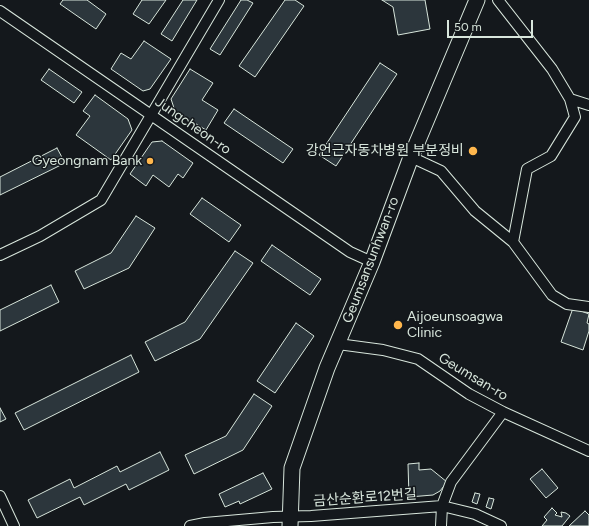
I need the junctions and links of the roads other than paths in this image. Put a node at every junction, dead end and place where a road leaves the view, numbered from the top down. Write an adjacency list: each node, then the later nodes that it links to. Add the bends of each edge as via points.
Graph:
1 (219, 0): 7 (street)
2 (477, 0): 8 (street, Geumsansunhwan-ro)
3 (498, 0): 5 (street, via 552,69)
4 (0, 11): 7 (street, Jungcheon-ro)
5 (570, 99): 6 (street); 9 (street, via 575,117 551,156 527,169)
6 (589, 105)
7 (151, 114): 10 (street, via 102,200 40,236); 11 (street, Jungcheon-ro, via 350,252)
8 (411, 157): 9 (street, via 441,171 475,211); 11 (street, Geumsansunhwan-ro)
9 (513, 242): 12 (street, via 552,296 567,304)
10 (0, 255)
11 (372, 262): 13 (street, Geumsansunhwan-ro)
12 (589, 307)
13 (338, 344): 14 (street, Geumsan-ro, via 383,350 418,359 469,394); 18 (street, Geumsansunhwan-ro, via 292,468)
14 (503, 412): 15 (street, Geumsan-ro); 17 (street, via 451,482)
15 (589, 450)
16 (0, 496): 19 (street)
17 (442, 506): 18 (street, 금산순환로12번길); 21 (street); 22 (street, 금산순환로12번길, via 475,514)
18 (289, 521): 20 (street, 금산순환로12번길, via 205,523)
19 (14, 526)
20 (190, 526)
21 (441, 526)
22 (501, 526)

